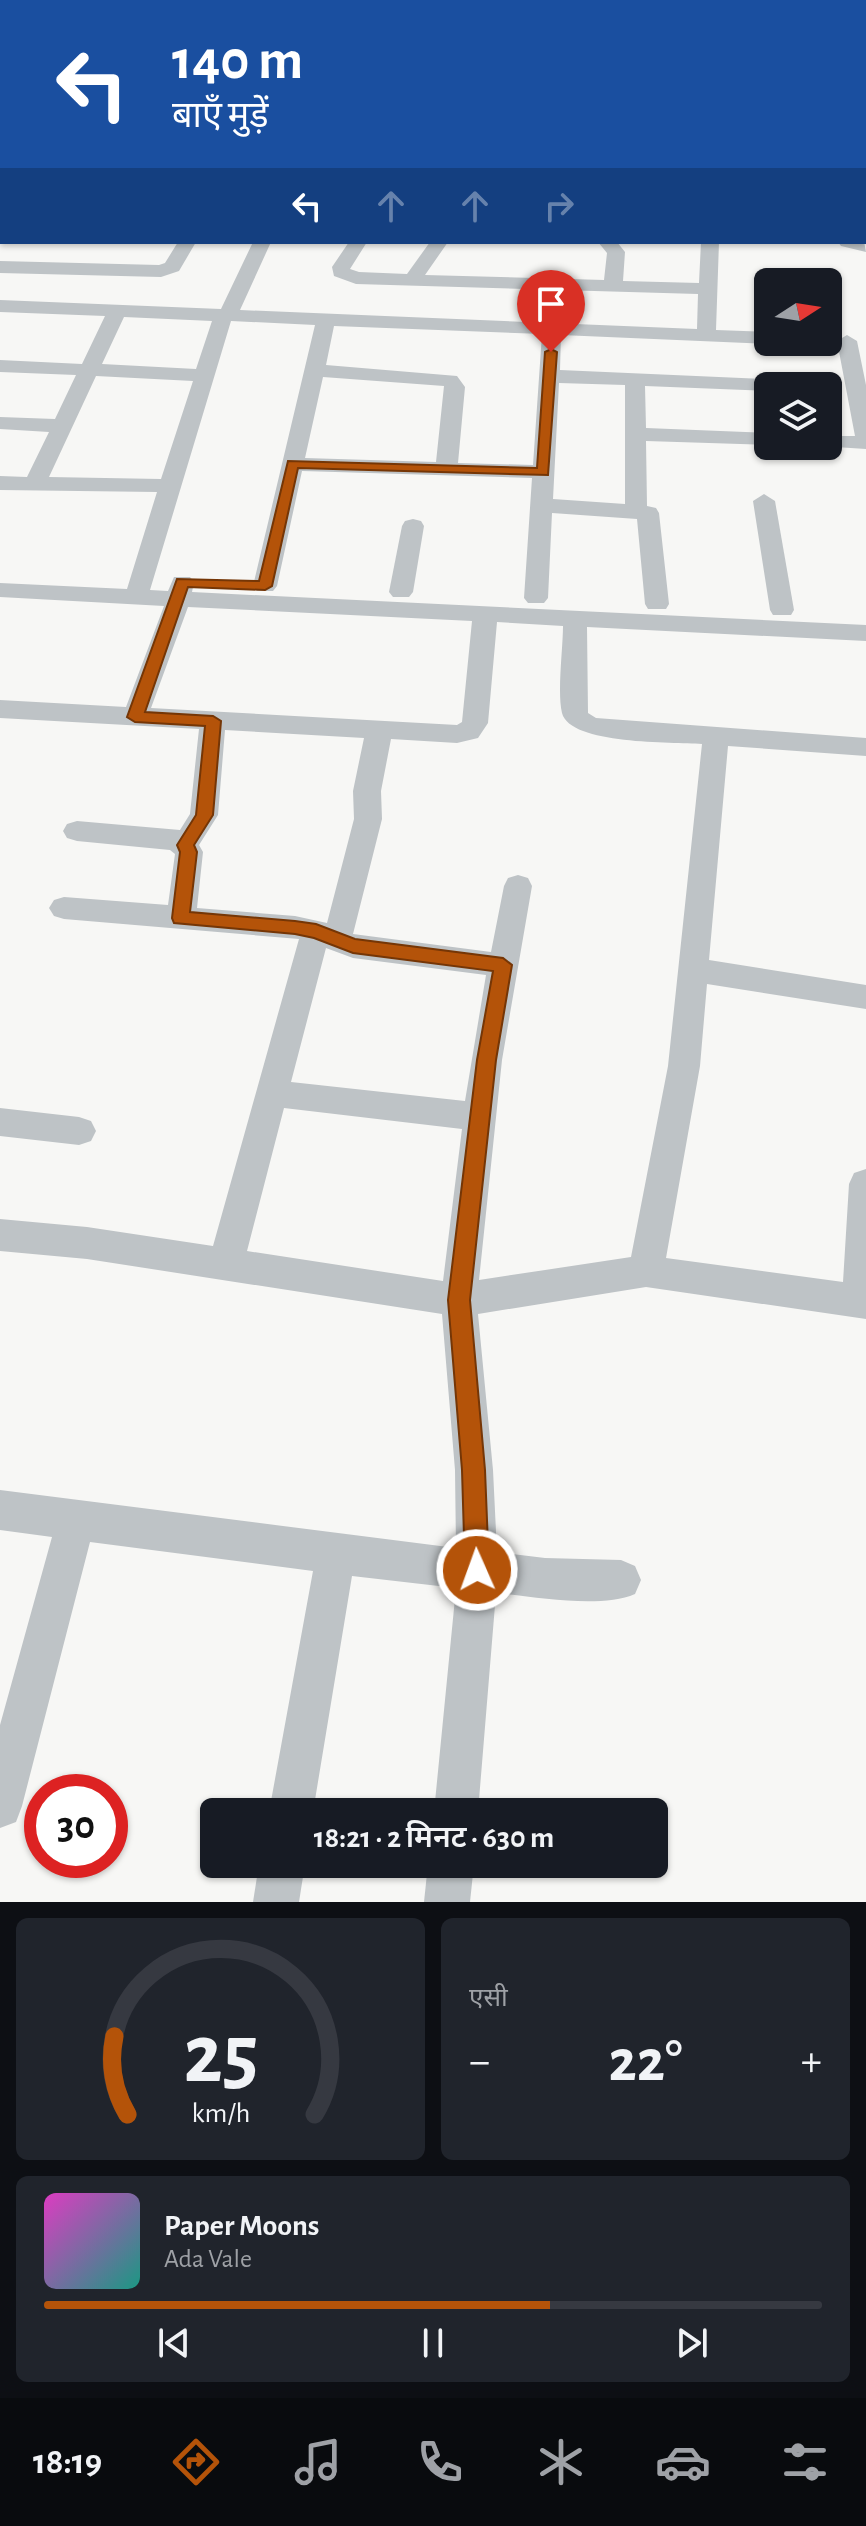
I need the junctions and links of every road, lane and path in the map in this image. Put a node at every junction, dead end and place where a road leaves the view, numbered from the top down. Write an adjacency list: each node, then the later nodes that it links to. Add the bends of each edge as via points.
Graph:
1 (186, 244): 7 (street, via 167,270)
2 (261, 244): 13 (street)
3 (357, 244): 10 (street, via 341,272)
4 (438, 244): 10 (street)
5 (610, 244): 8 (street, via 615,248)
6 (710, 244): 9 (street)
7 (2, 257)
8 (613, 286): 9 (street); 10 (street)
9 (708, 289): 18 (street)
10 (418, 297): 14 (street); 15 (street)
11 (0, 306): 12 (street)
12 (117, 311): 13 (street); 20 (street)
13 (226, 316): 14 (street); 23 (street)
14 (326, 320): 21 (street)
15 (552, 329): 18 (street); 24 (street)
16 (847, 341): 27 (street)
17 (754, 343): 18 (street)
18 (722, 355): 22 (street); 25 (street)
19 (0, 366): 20 (street)
20 (92, 370): 23 (street); 29 (street)
21 (315, 370): 35 (street); 36 (street, via 450,380 455,387)
22 (757, 372)
23 (205, 375): 40 (street)
24 (549, 376): 25 (street); 37 (street)
25 (635, 379): 30 (street)
26 (842, 388): 27 (street)
27 (857, 389): 31 (street)
28 (0, 423): 29 (street)
29 (61, 426): 39 (street)
30 (638, 434): 32 (street); 43 (street)
31 (866, 437)
32 (754, 438)
33 (842, 442): 34 (street)
34 (866, 443)
35 (293, 464): 36 (street); 46 (street)
36 (446, 469): 37 (street)
37 (544, 472): 42 (street)
38 (0, 483): 39 (street)
39 (35, 484): 40 (street)
40 (169, 486): 47 (street)
41 (764, 501): 53 (street)
42 (542, 505): 43 (street); 51 (street)
43 (636, 510): 52 (street, via 651,516)
44 (413, 526): 50 (street)
45 (0, 573): 47 (street)
46 (265, 586): 49 (street); 50 (street)
47 (138, 588): 48 (street); 49 (street)
48 (0, 590)
49 (180, 591): 55 (street); 59 (street)
50 (401, 592): 51 (street)
51 (536, 598): 52 (street)
52 (657, 604): 53 (street)
53 (782, 610): 54 (street)
54 (866, 614)
55 (485, 615): 56 (street); 61 (street, via 475,723 469,732)
56 (575, 619): 57 (street); 62 (street, via 575,714 580,721 591,727)
57 (866, 633)
58 (0, 709): 59 (street)
59 (135, 717): 60 (street)
60 (213, 721): 61 (street); 65 (street, via 204,815)
61 (379, 731): 69 (street, via 367,791 368,819)
62 (716, 736): 63 (street); 71 (street)
63 (866, 747)
64 (77, 831): 65 (street, via 178,840)
65 (185, 845): 68 (street, via 189,852)
66 (518, 886): 70 (street)
67 (64, 908): 68 (street)
68 (181, 918): 69 (street)
69 (326, 935): 70 (street, via 353,946); 73 (street)
70 (503, 965): 74 (street)
71 (695, 970): 72 (street); 80 (street, via 684,1066)
72 (866, 997)
73 (272, 1093): 74 (street); 79 (street)
74 (479, 1117): 81 (street)
75 (0, 1122): 76 (street)
76 (79, 1131)
77 (866, 1184): 82 (street)
78 (0, 1235): 79 (street)
79 (226, 1264): 81 (street)
80 (646, 1271): 81 (street); 82 (street)
81 (459, 1300): 86 (street)
82 (863, 1301)
83 (0, 1510): 84 (street)
84 (76, 1520): 85 (street); 90 (street)
85 (336, 1554): 86 (street); 88 (street)
86 (477, 1570): 87 (street); 89 (street)
87 (621, 1580)
88 (293, 1798)
89 (457, 1798)
90 (0, 1806)
91 (280, 1878): 93 (street)
92 (450, 1878): 94 (street)
93 (276, 1902)
94 (447, 1902)

